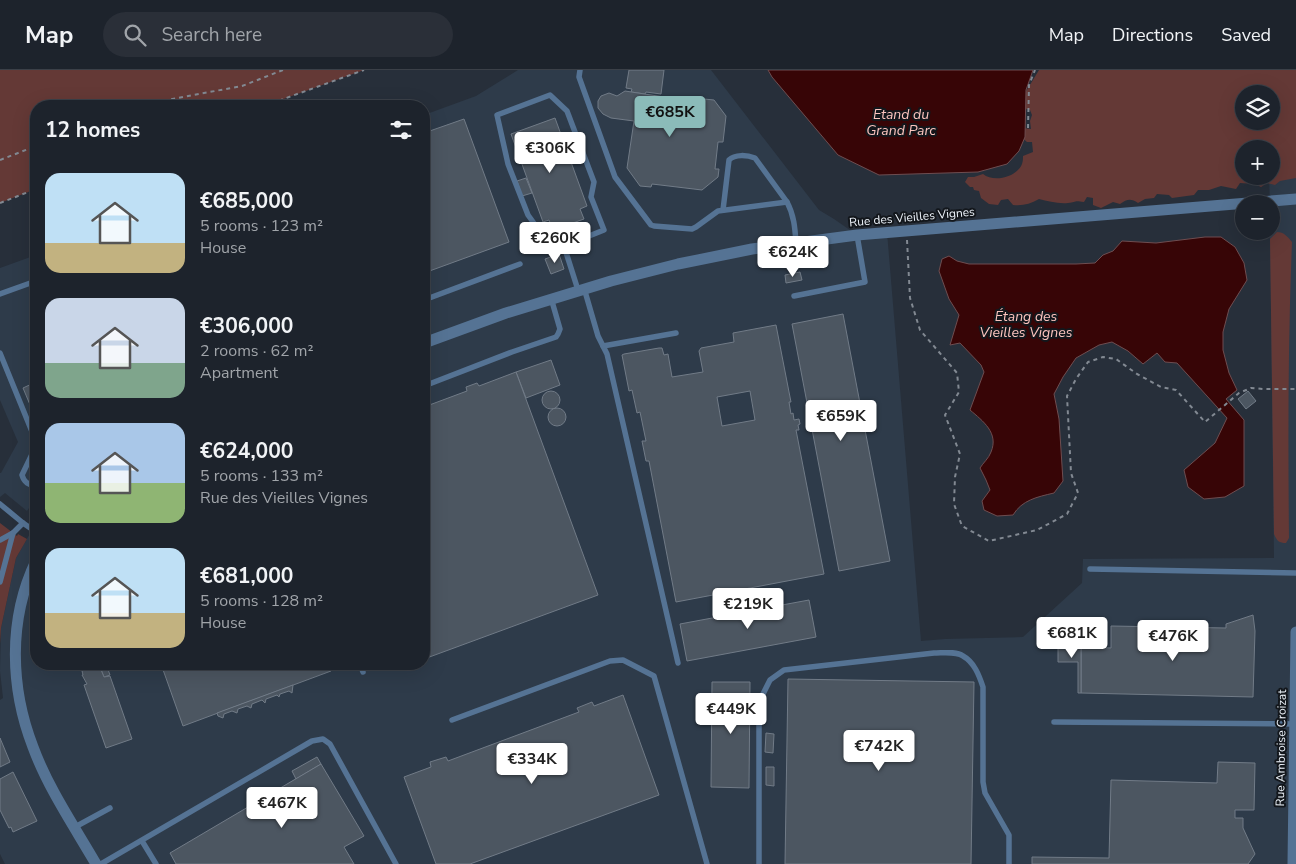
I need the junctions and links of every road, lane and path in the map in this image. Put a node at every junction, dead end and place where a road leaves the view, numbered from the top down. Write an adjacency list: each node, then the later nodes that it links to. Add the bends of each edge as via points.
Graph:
1 (283, 70): 5 (path, via 242,86)
2 (364, 70): 6 (path)
3 (580, 70): 14 (lane, via 579,78 615,177 649,223 692,229)
4 (1035, 70): 7 (path, via 1029,85)
5 (167, 100)
6 (281, 100)
7 (1028, 128)
8 (30, 148): 9 (path)
9 (0, 160)
10 (30, 191): 13 (path)
11 (1296, 199): 15 (street, Rue des Vieilles Vignes)
12 (787, 202): 14 (lane); 14 (lane, via 755,158 735,156 729,160); 17 (lane, via 792,213)
13 (0, 203)
14 (723, 210)
15 (906, 230): 16 (street, Rue des Vieilles Vignes); 31 (path, via 910,298 920,330 957,373 959,392 945,415 960,454 954,504 962,526 989,541 1036,530 1067,514 1078,493 1071,473 1067,396 1088,362 1103,357 1116,359 1161,387 1176,390 1206,422 1239,393 1251,388)
16 (857, 235): 17 (street, Rue des Vieilles Vignes); 23 (lane, via 865,282)
17 (796, 243): 21 (street, Rue des Vieilles Vignes, via 706,258)
18 (564, 246): 18 (lane, via 604,230 591,197 594,182 567,111 550,95 497,115 508,164 528,215 541,233); 21 (lane)
19 (520, 264): 24 (lane)
20 (30, 282): 22 (lane)
21 (581, 289): 25 (street, Rue des Vieilles Vignes); 28 (lane)
22 (0, 294)
23 (794, 296)
24 (430, 298)
25 (551, 298): 27 (street, Rue des Vieilles Vignes); 30 (lane, via 560,329 556,337)
26 (676, 333): 28 (lane)
27 (430, 341)
28 (603, 346): 46 (lane)
29 (0, 353): 32 (lane)
30 (430, 384)
31 (1296, 389)
32 (30, 427)
33 (30, 458): 34 (lane, via 22,475)
34 (30, 485)
35 (0, 504): 36 (lane)
36 (22, 523): 37 (lane); 38 (lane)
37 (30, 528)
38 (13, 533): 39 (lane); 43 (lane)
39 (0, 540)
40 (1090, 569): 41 (lane)
41 (1296, 573)
42 (30, 577): 51 (street, via 18,620 17,692 33,748)
43 (0, 582)
44 (1296, 632): 45 (street, Rue Ambroise Croizat)
45 (1296, 648): 49 (street, Rue Ambroise Croizat)
46 (678, 663)
47 (452, 720): 59 (lane, via 610,661 623,660 654,676)
48 (1054, 722): 49 (lane)
49 (1296, 724): 62 (street, Rue Ambroise Croizat)
50 (110, 808): 51 (lane)
51 (75, 828): 52 (street)
52 (82, 839): 54 (street); 55 (street)
53 (142, 841): 56 (lane); 57 (lane); 58 (lane, via 312,741 323,738 330,744)
54 (90, 864)
55 (96, 864)
56 (101, 864)
57 (156, 864)
58 (396, 864)
59 (707, 864)
60 (759, 864): 61 (lane, via 759,702 770,680 784,670 949,653 963,655 973,664 983,687 983,782 985,793 1009,835)
61 (1009, 864)
62 (1293, 864)

